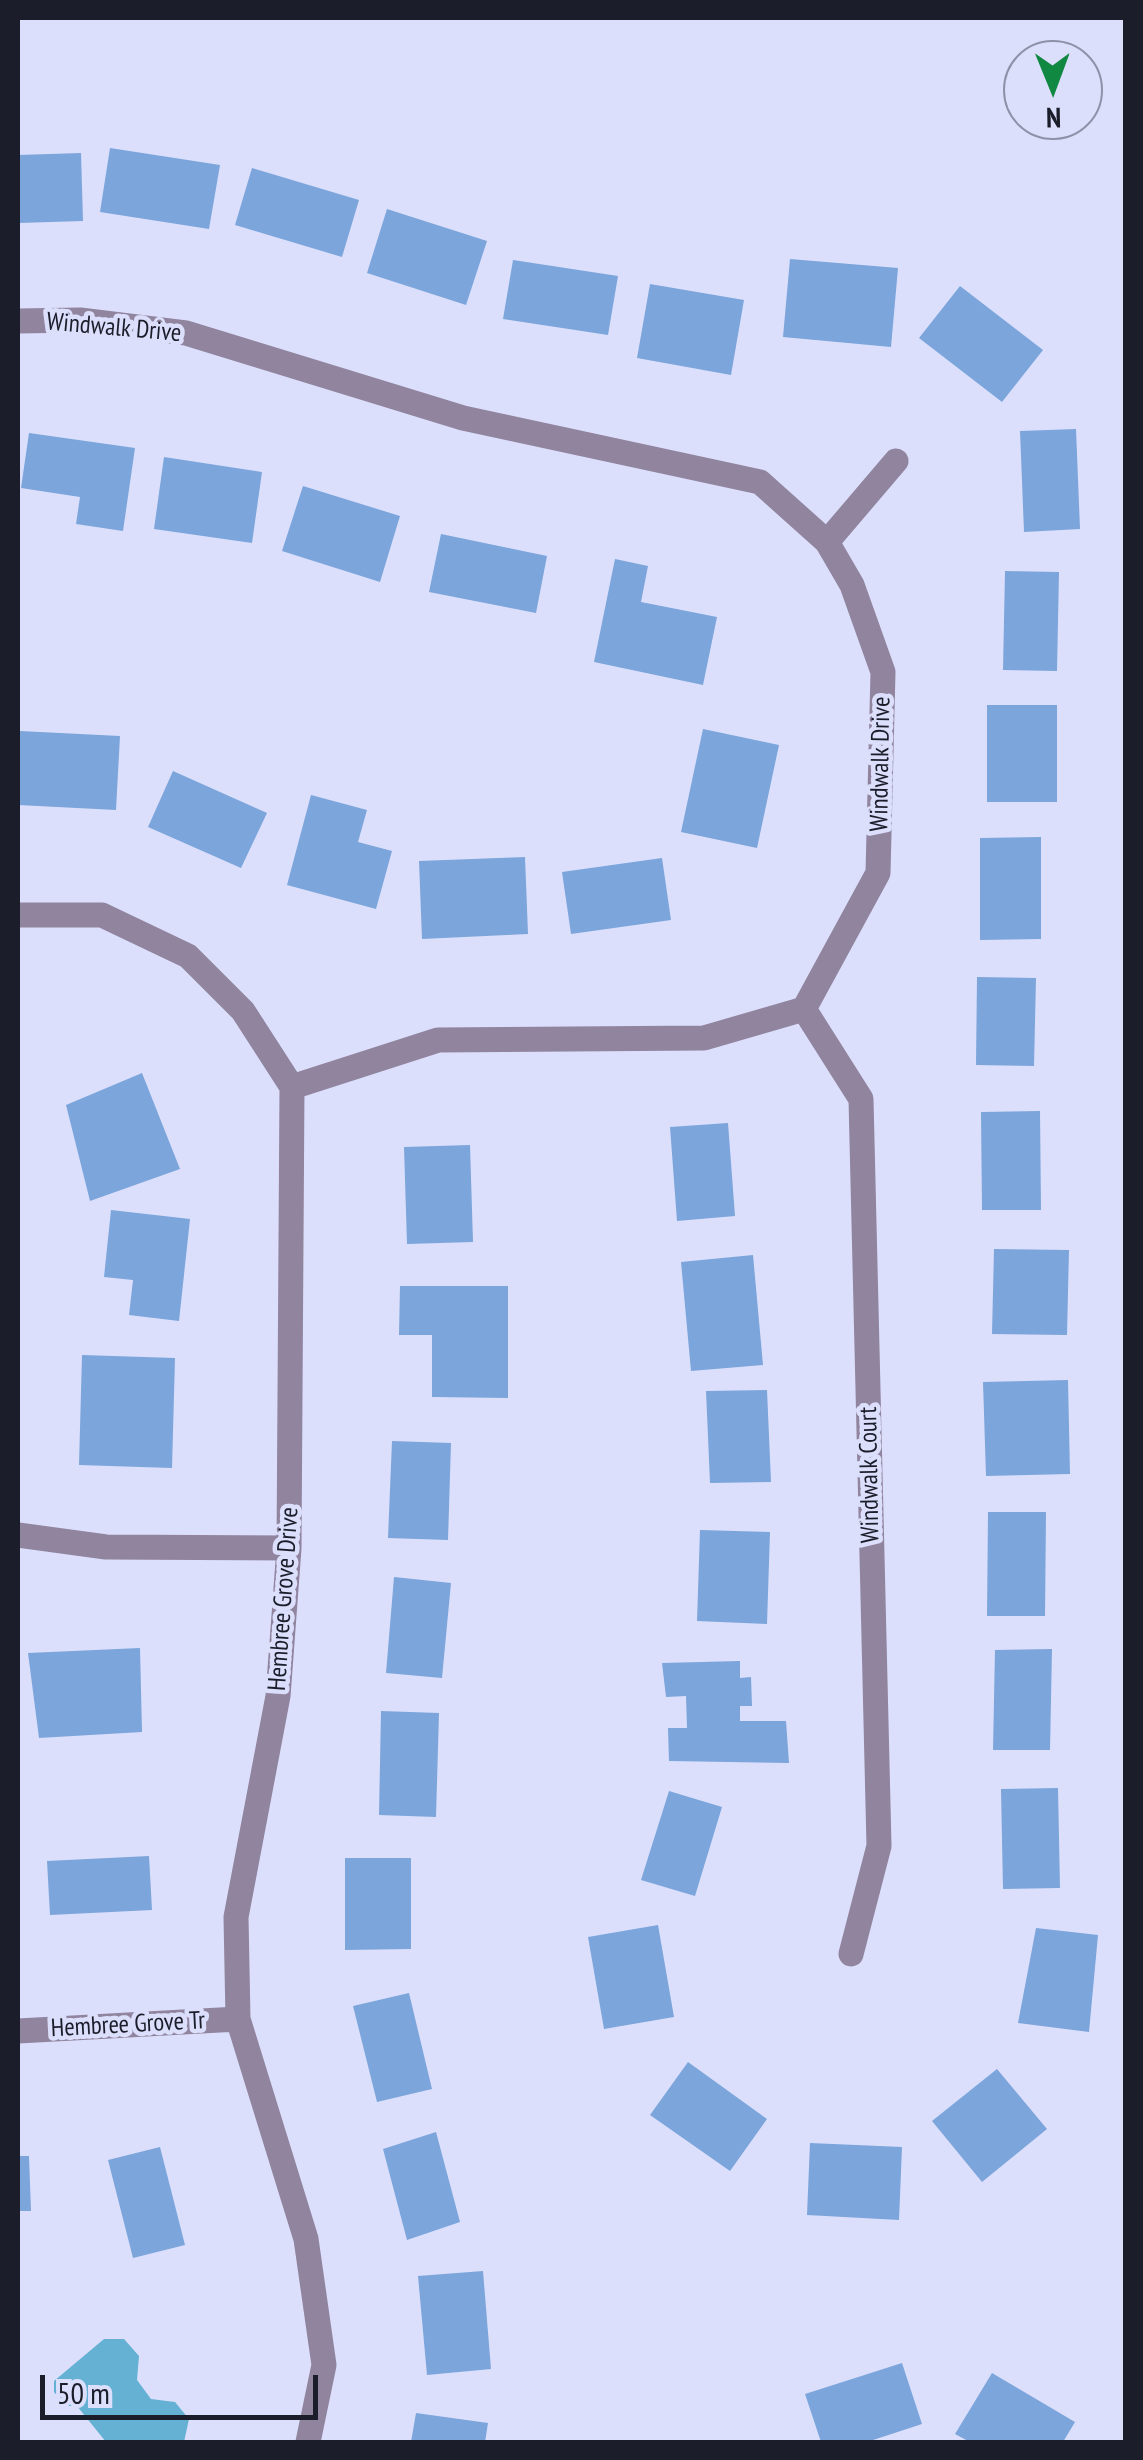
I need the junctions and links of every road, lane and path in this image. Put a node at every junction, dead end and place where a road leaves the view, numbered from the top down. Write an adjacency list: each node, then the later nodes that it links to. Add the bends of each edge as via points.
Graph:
1 (18, 321): 3 (street, Windwalk Drive, via 80,320 186,333 463,418 760,482)
2 (896, 461): 3 (street)
3 (827, 542): 5 (street, Windwalk Drive, via 852,585 883,672 878,873)
4 (18, 915): 6 (street, via 102,915 188,956 244,1011)
5 (804, 1010): 6 (street, via 704,1038 438,1040); 9 (street, Windwalk Court, via 862,1100 879,1846)
6 (292, 1087): 8 (street, Hembree Grove Drive)
7 (18, 1535): 8 (street, via 106,1548)
8 (289, 1548): 10 (street, Hembree Grove Drive, via 278,1696 236,1917)
9 (851, 1954)
10 (238, 2019): 11 (street, Hembree Grove Tr); 12 (street, Hembree Grove Drive, via 306,2239 324,2365)
11 (18, 2031)
12 (308, 2442)

